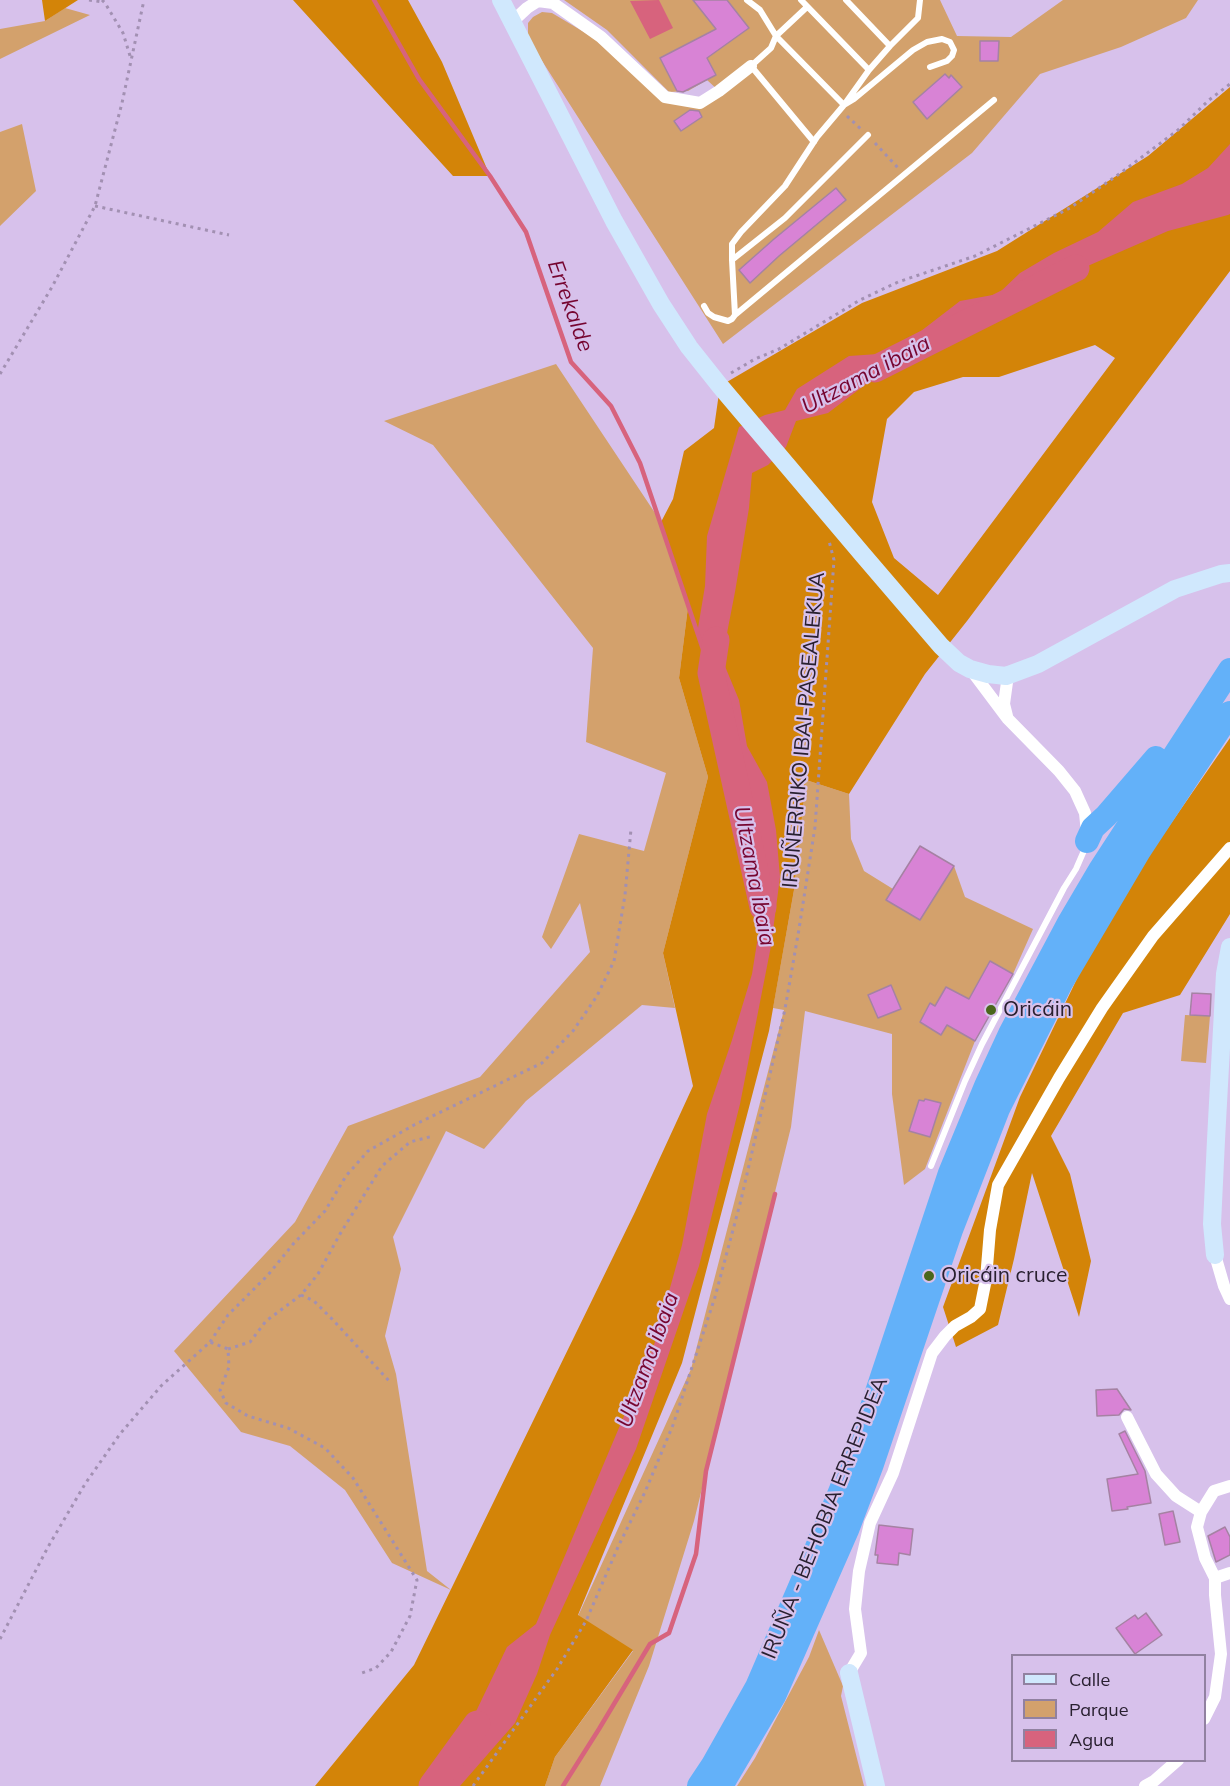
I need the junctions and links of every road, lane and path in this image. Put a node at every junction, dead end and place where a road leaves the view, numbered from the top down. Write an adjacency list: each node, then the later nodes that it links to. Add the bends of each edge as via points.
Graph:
1 (89, 0): 9 (path)
2 (144, 0): 15 (path)
3 (501, 0): 12 (street)
4 (523, 0): 10 (street)
5 (747, 0): 13 (lane, via 760,10)
6 (801, 0): 11 (lane)
7 (846, 0): 14 (lane)
8 (920, 0): 14 (lane, via 918,18)
9 (103, 1): 15 (path, via 123,33)
10 (538, 1): 12 (street); 16 (street, via 553,3 601,37 665,97 700,103)
11 (807, 8): 13 (lane); 18 (lane)
12 (512, 22): 31 (street, via 661,304)
13 (776, 36): 16 (lane, via 771,48); 21 (lane)
14 (890, 46): 18 (lane)
15 (132, 61): 25 (path)
16 (751, 66): 23 (lane)
17 (930, 67): 21 (lane, via 952,56 950,42 927,42 913,50)
18 (869, 70): 21 (lane)
19 (1230, 84): 31 (path, via 1178,130 1070,208 975,256 898,282 860,300 733,372)
20 (994, 100): 24 (lane)
21 (842, 107): 22 (path); 23 (lane)
22 (867, 135): 24 (path); 27 (lane, via 784,218)
23 (814, 142): 27 (lane, via 785,186 736,238)
24 (905, 174): 29 (lane)
25 (94, 206): 26 (path); 30 (path)
26 (229, 235)
27 (732, 260): 29 (lane)
28 (704, 306): 29 (lane, via 708,313 722,320 728,321)
29 (735, 315)
30 (0, 374)
31 (720, 386): 32 (street)
32 (823, 507): 36 (street, via 941,646); 64 (path, IRUÑERRIKO IBAI-PASEALEKUA, via 834,560 814,826 784,1009 715,1297 673,1425 586,1621 557,1669)
33 (1230, 573): 34 (street)
34 (1203, 579): 35 (street); 38 (street, via 1175,589 1038,664)
35 (1230, 586)
36 (970, 669): 38 (street); 40 (street)
37 (1230, 670): 41 (highway, IRUÑA - BEHOBIA ERREPIDEA)
38 (1008, 675): 40 (street, via 1004,704)
39 (1230, 713): 66 (highway, IRUÑA - BEHOBIA ERREPIDEA, via 1139,851 1061,983 998,1109 951,1230 847,1530 774,1696)
40 (1007, 718): 43 (street, via 1075,791 1084,813)
41 (1191, 729): 43 (highway, via 1173,736 1093,828); 65 (highway, IRUÑA - BEHOBIA ERREPIDEA, via 1070,921 986,1086 950,1173 860,1443 831,1514 757,1687)
42 (631, 829): 51 (path, via 614,960 597,996 573,1031 542,1063 368,1150 346,1176 325,1211 228,1315)
43 (1087, 841): 47 (lane, via 982,1044)
44 (1230, 848): 60 (street, via 1153,936 1102,1008 998,1185 980,1309 945,1336 932,1353 893,1473 870,1523 855,1610 861,1653)
45 (1230, 947): 48 (street, via 1225,974 1212,1224)
46 (434, 1136): 49 (path, via 410,1142 382,1166 318,1274)
47 (931, 1166)
48 (1215, 1254): 50 (street)
49 (301, 1295): 52 (path, via 266,1321 250,1342); 53 (path, via 314,1301)
50 (1230, 1299)
51 (210, 1342): 52 (path); 59 (path, via 161,1386 120,1434 48,1547)
52 (228, 1349): 61 (path, via 229,1367 220,1390 226,1403 325,1448 353,1478 417,1580 410,1616 391,1652 376,1668)
53 (391, 1383)
54 (1127, 1418): 56 (street, via 1156,1474 1176,1496)
55 (1230, 1486): 56 (street, via 1214,1491)
56 (1201, 1512): 58 (street, via 1197,1527)
57 (1230, 1573): 58 (street)
58 (1215, 1578): 62 (street, via 1221,1654 1215,1698)
59 (0, 1639)
60 (849, 1673): 67 (street)
61 (358, 1674)
62 (1206, 1715)
63 (1177, 1762): 68 (street)
64 (472, 1786)
65 (699, 1786)
66 (721, 1786)
67 (876, 1786)
68 (1144, 1786)

